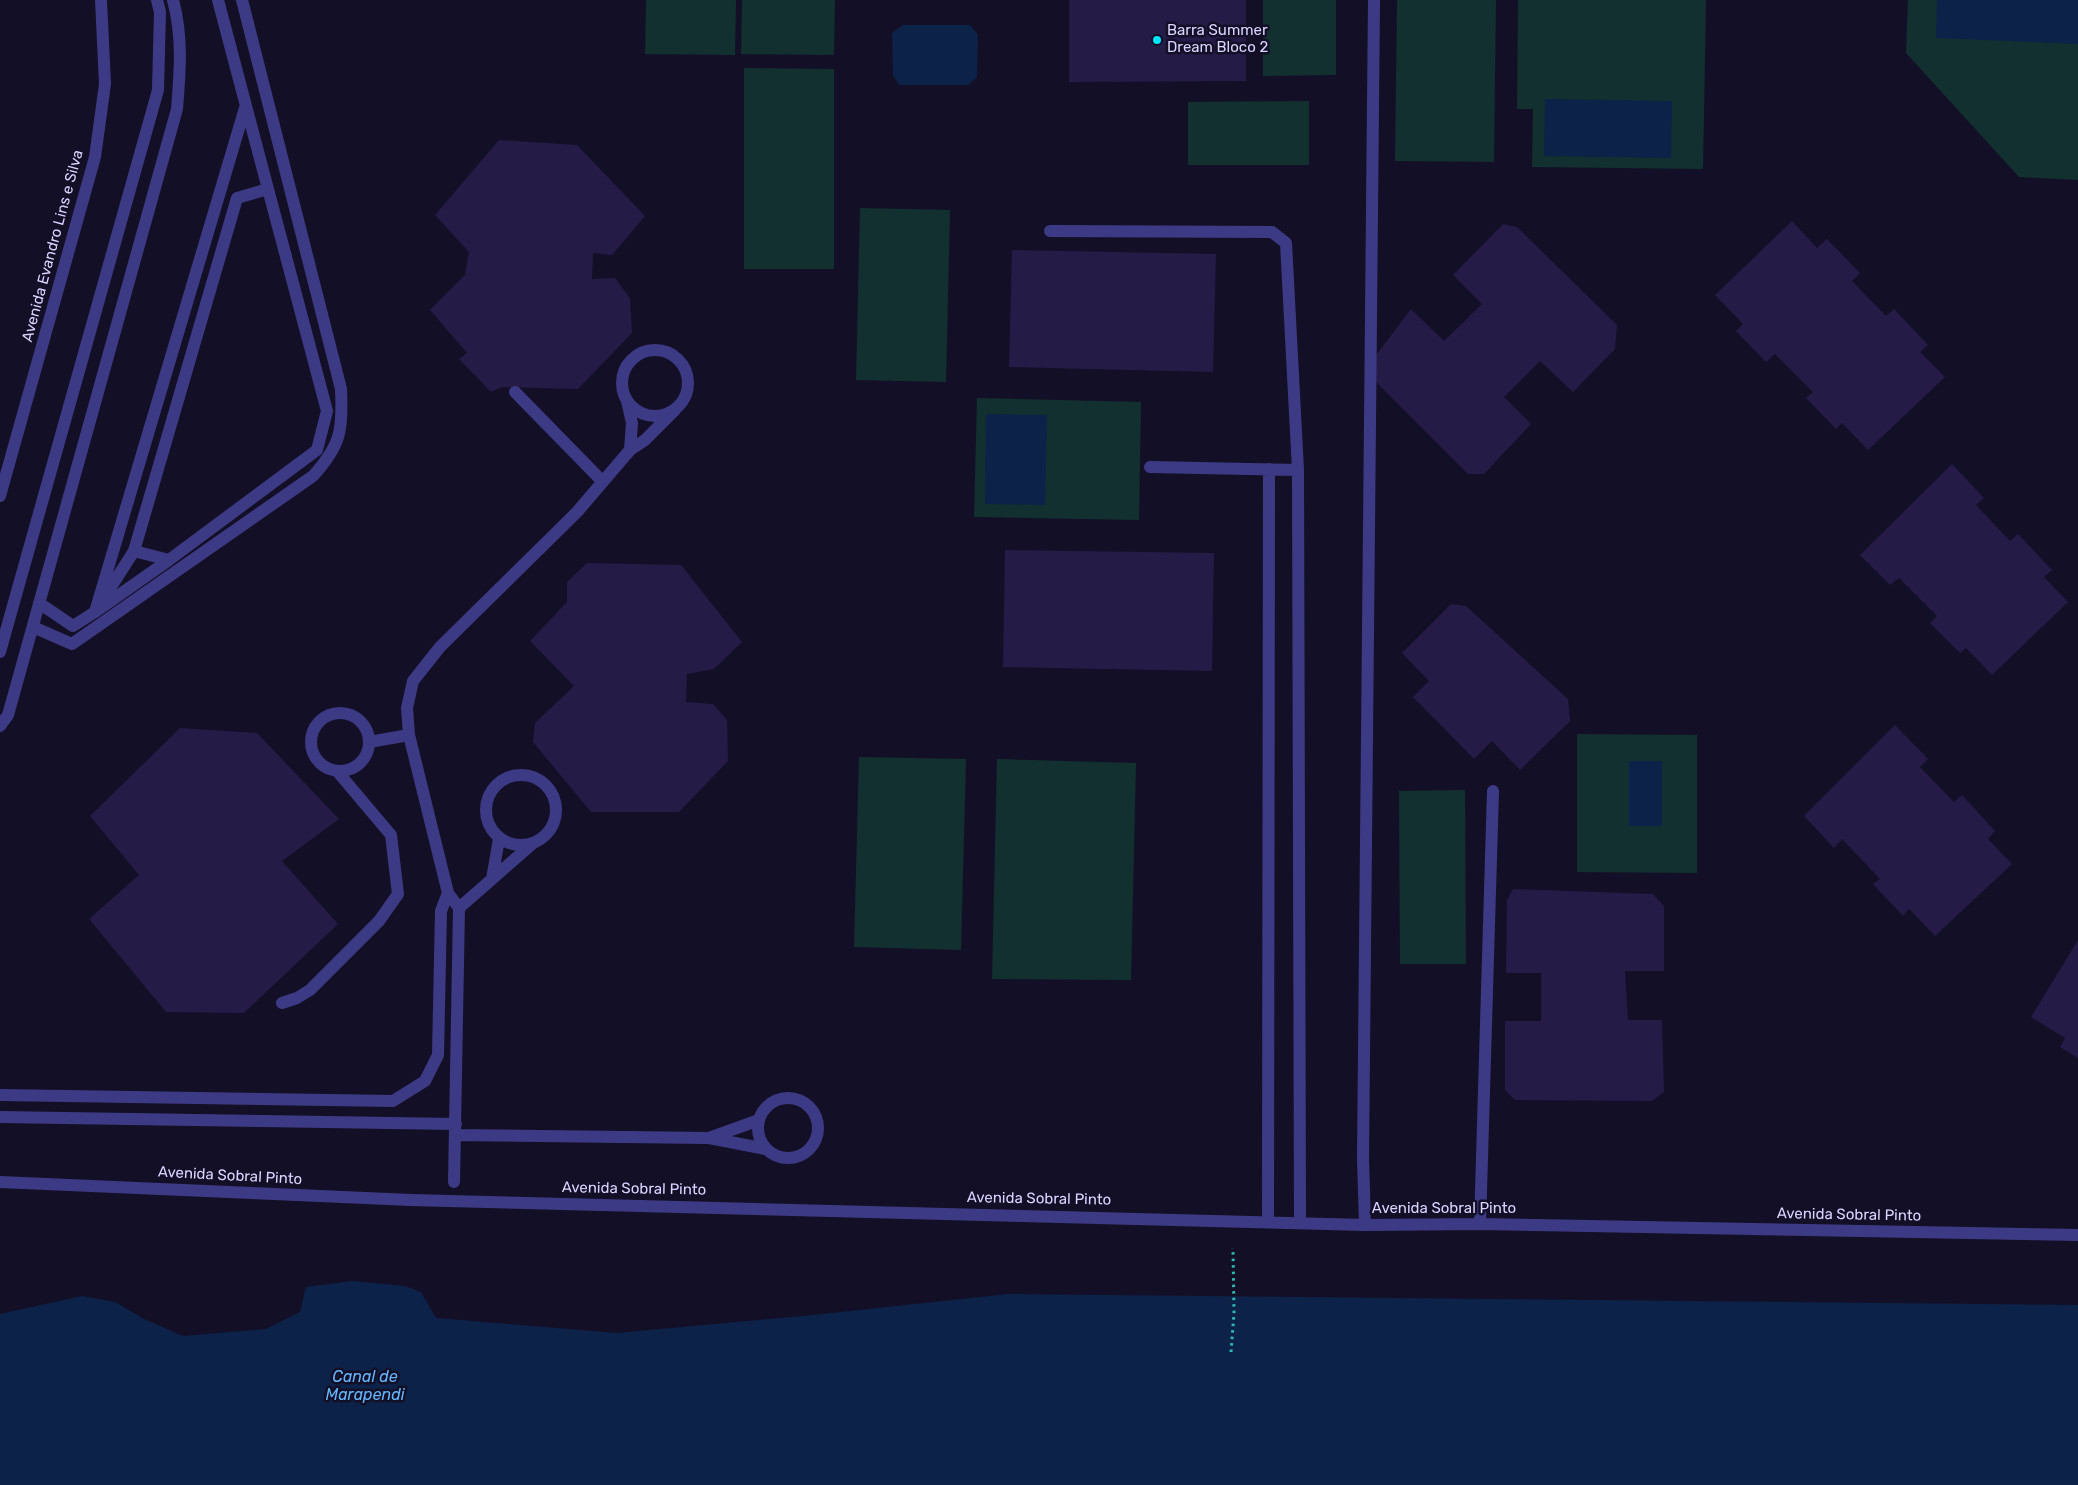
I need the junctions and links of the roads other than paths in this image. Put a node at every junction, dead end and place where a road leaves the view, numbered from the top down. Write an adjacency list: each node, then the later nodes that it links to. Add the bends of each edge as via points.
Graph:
1 (100, 0): 18 (street, Avenida Evandro Lins e Silva, via 105,84 95,157)
2 (157, 0): 24 (street, via 160,12 158,90)
3 (173, 0): 21 (street, via 179,23 181,60 177,109)
4 (218, 0): 7 (street)
5 (242, 0): 23 (street, via 341,389 343,424 330,457 314,476 72,644)
6 (1374, 0): 47 (street)
7 (245, 108): 8 (street); 22 (street)
8 (268, 189): 19 (street, via 237,198); 20 (street, via 328,411 317,450)
9 (1050, 232): 16 (street, via 1272,232 1286,243)
10 (514, 392): 17 (street)
11 (627, 400): 12 (street, via 634,409 654,416); 12 (street, via 622,380 631,360 640,353 661,350 676,358 689,381 683,402); 13 (street, via 632,422)
12 (675, 410): 13 (street)
13 (630, 450): 17 (street)
14 (1150, 467): 15 (street)
15 (1269, 469): 16 (street); 44 (street)
16 (1298, 470): 45 (street)
17 (603, 482): 26 (street, via 440,647 413,681 407,708)
18 (0, 496)
19 (134, 551): 20 (street); 22 (street)
20 (169, 560): 22 (street)
21 (39, 603): 22 (street, via 73,626); 23 (street)
22 (95, 612)
23 (33, 627): 25 (street, via 8,715)
24 (0, 652)
25 (0, 726)
26 (409, 735): 27 (street); 33 (street)
27 (369, 742): 28 (street, via 368,752 356,766); 28 (street, via 363,725 347,714 338,713 321,720 314,727 310,746 320,763)
28 (337, 771): 35 (street, via 391,835 398,894 379,921 310,990)
29 (1493, 791): 46 (street)
30 (499, 839): 31 (street, via 520,846); 31 (street, via 486,820 487,798 501,781 525,775 546,786 554,796 557,808 550,831); 32 (street)
31 (532, 844): 32 (street)
32 (492, 879): 34 (street)
33 (448, 893): 34 (street); 36 (street, via 441,910 438,1055 425,1081 394,1101)
34 (459, 908): 39 (street)
35 (282, 1003)
36 (0, 1095)
37 (0, 1117): 39 (street)
38 (759, 1120): 40 (street); 41 (street, via 760,1140); 41 (street, via 770,1104 789,1098 807,1105 817,1121 816,1140 803,1155 784,1158)
39 (456, 1130): 40 (street); 43 (street)
40 (709, 1138): 41 (street)
41 (766, 1149)
42 (0, 1182): 44 (street, Avenida Sobral Pinto, via 411,1200)
43 (454, 1182)
44 (1268, 1222): 45 (street, Avenida Sobral Pinto)
45 (1300, 1223): 47 (street, Avenida Sobral Pinto)
46 (1480, 1224): 47 (street, Avenida Sobral Pinto); 48 (street, Avenida Sobral Pinto)
47 (1365, 1225)
48 (2078, 1235)

